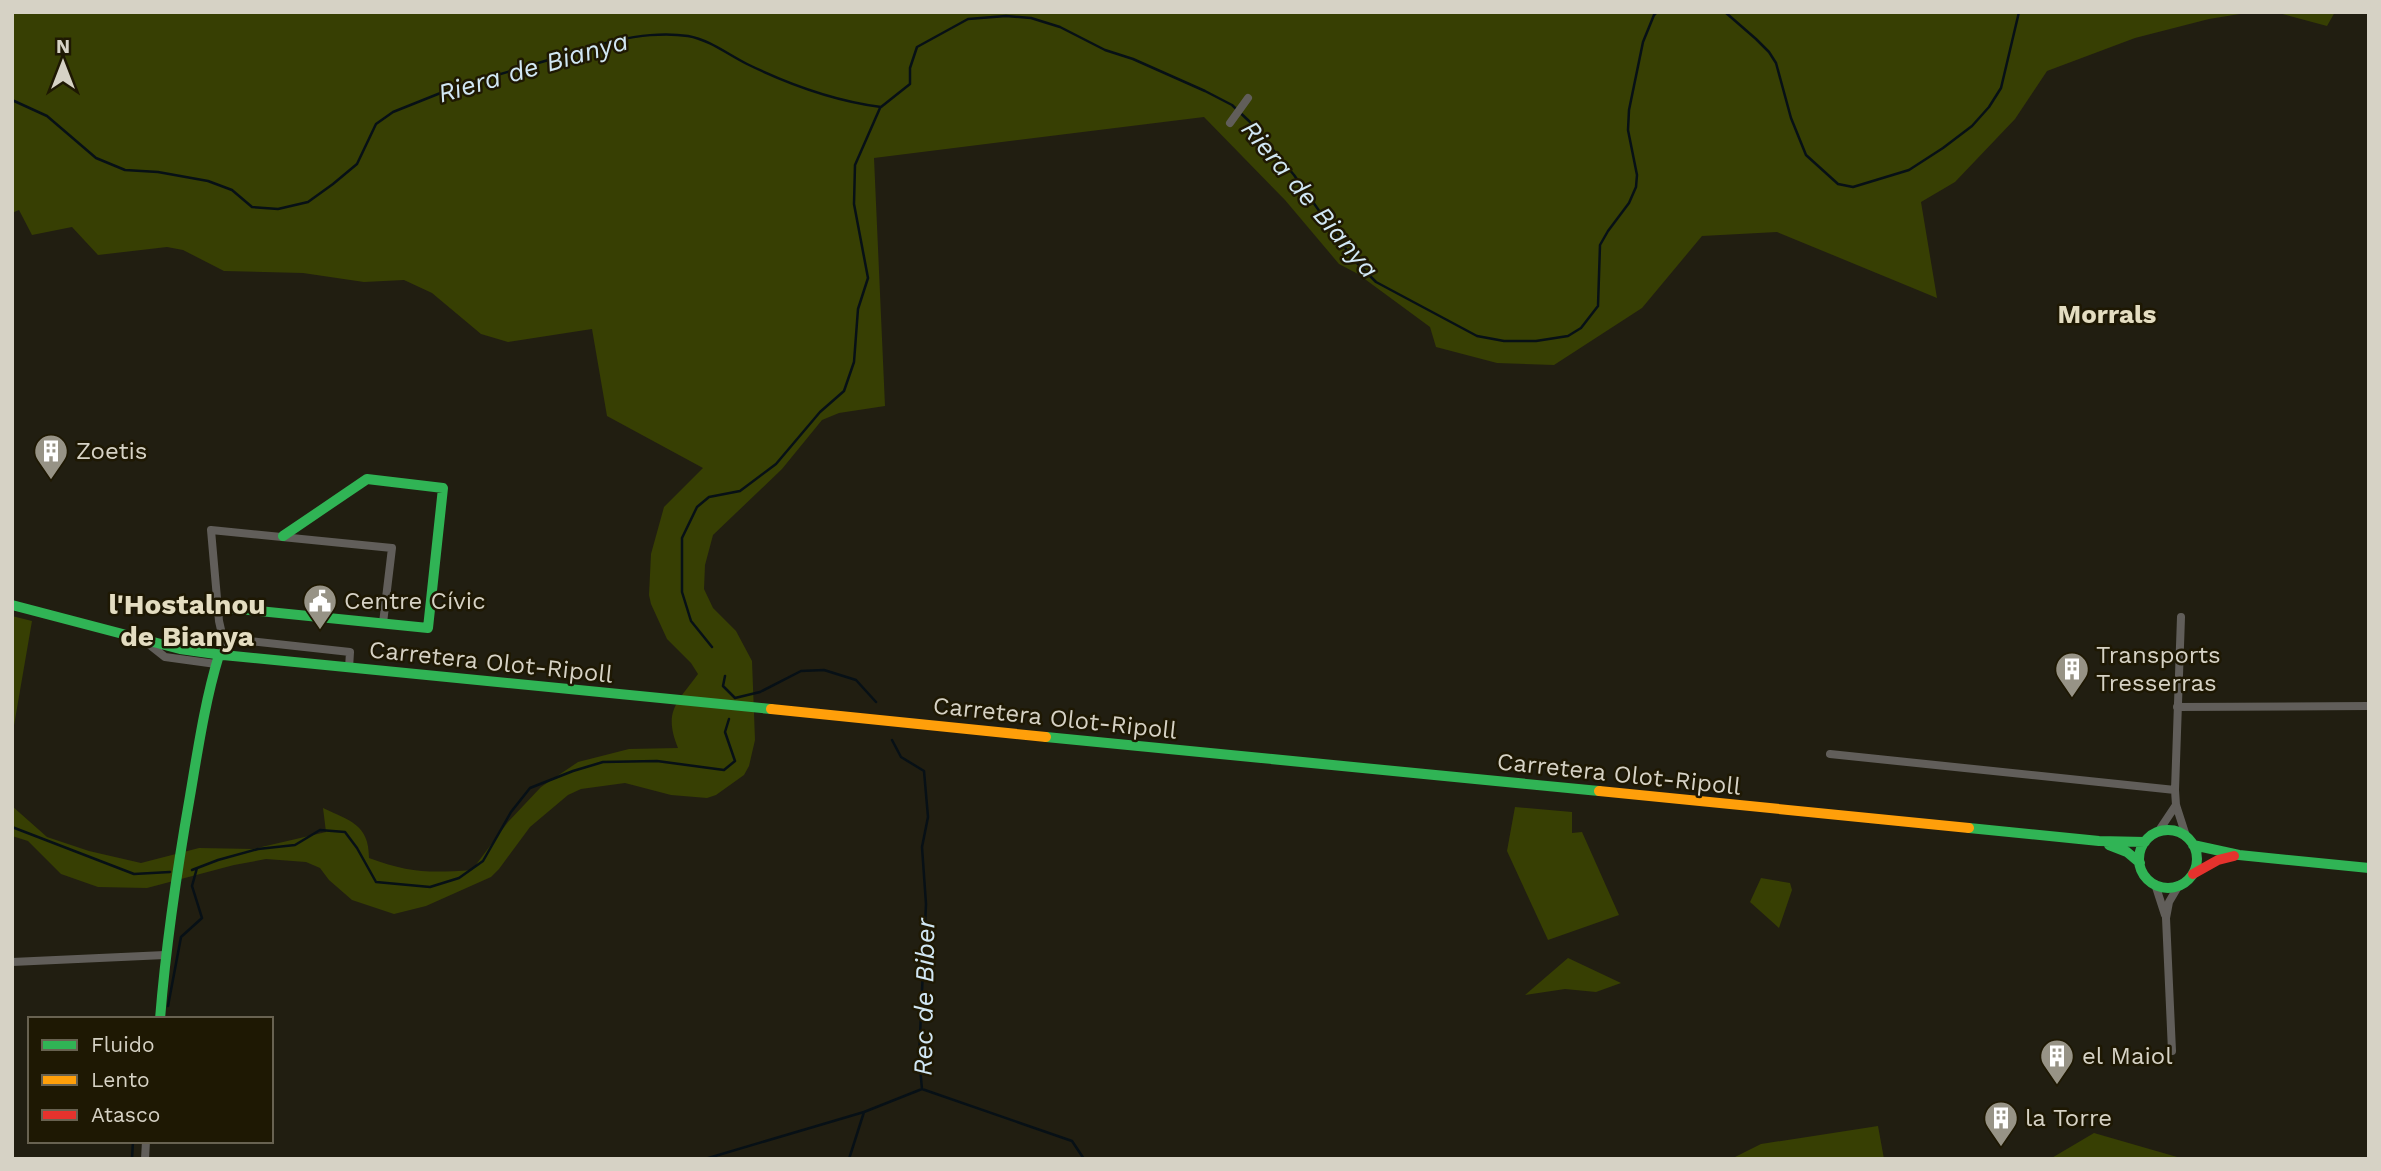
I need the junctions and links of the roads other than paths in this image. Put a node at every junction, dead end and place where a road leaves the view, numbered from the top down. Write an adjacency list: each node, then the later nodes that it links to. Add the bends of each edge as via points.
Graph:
1 (1248, 98): 2 (street)
2 (1230, 123)
3 (283, 536): 5 (street, via 211,530); 8 (street, via 392,548); 8 (main road, via 367,479 443,488 428,628)
4 (12, 605): 11 (main road, Carretera Olot-Ripoll)
5 (218, 607): 7 (street); 8 (main road)
6 (2181, 617): 16 (street)
7 (219, 621): 9 (street); 10 (street)
8 (383, 623)
9 (223, 636): 10 (street); 13 (street); 14 (street, via 350,652)
10 (209, 637): 12 (street, via 177,637); 13 (street)
11 (144, 640): 12 (main road, Carretera Olot-Ripoll); 13 (street, via 165,657)
12 (162, 645): 13 (main road, Carretera Olot-Ripoll)
13 (216, 657): 14 (main road, Carretera Olot-Ripoll); 31 (main road)
14 (349, 668): 22 (main road, Carretera Olot-Ripoll)
15 (2369, 706): 16 (street)
16 (2177, 707): 18 (street)
17 (1830, 754): 18 (street)
18 (2175, 790): 19 (street)
19 (2176, 805): 20 (street); 21 (street)
20 (2158, 832): 21 (main road, via 2173,831); 23 (main road)
21 (2190, 840): 24 (main road); 27 (main road, via 2197,857)
22 (2099, 842): 23 (main road, Carretera Olot-Ripoll); 25 (main road, Carretera Olot-Ripoll, via 2127,852)
23 (2145, 842): 25 (main road)
24 (2239, 855): 26 (main road); 27 (main road)
25 (2140, 863): 28 (main road)
26 (2369, 868)
27 (2193, 874): 29 (main road)
28 (2155, 884): 29 (main road); 30 (street)
29 (2179, 885): 30 (street)
30 (2166, 918): 34 (street)
31 (165, 955): 32 (street); 33 (main road)
32 (12, 962)
33 (160, 1017)
34 (2172, 1051)

